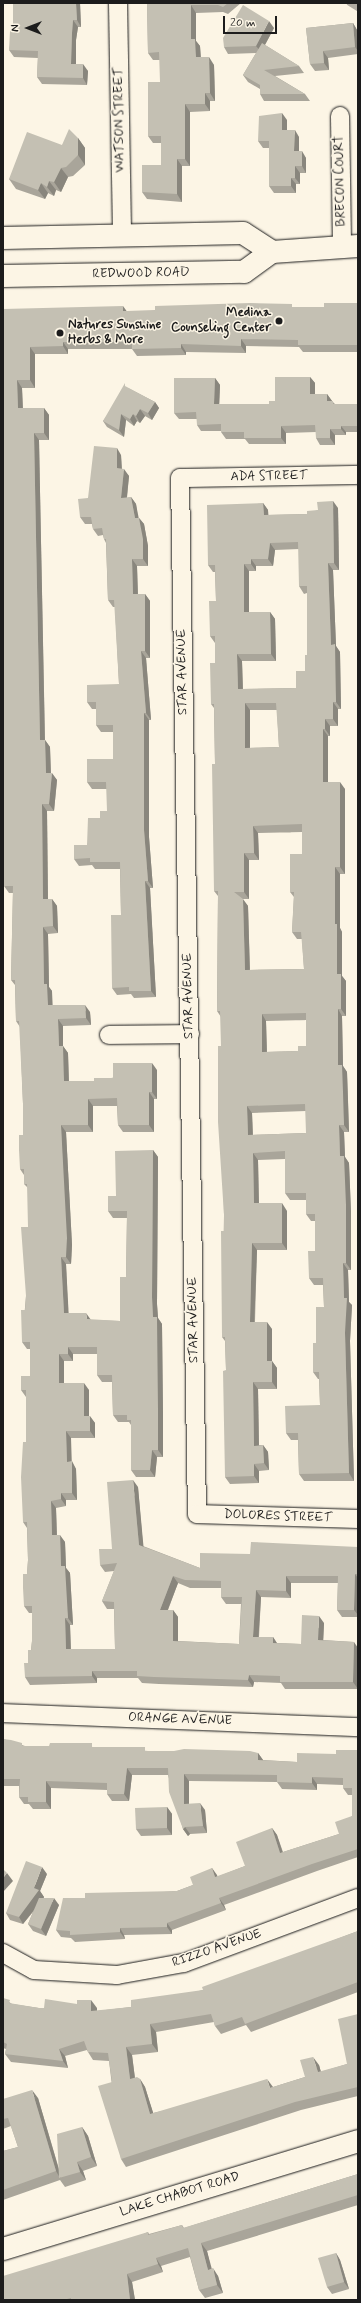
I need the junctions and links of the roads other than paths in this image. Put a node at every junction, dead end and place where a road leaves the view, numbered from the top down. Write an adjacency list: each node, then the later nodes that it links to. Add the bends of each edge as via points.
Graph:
1 (118, 3): 3 (street, WATSON STREET)
2 (340, 116): 5 (street, BRECON COURT)
3 (122, 236): 4 (main road); 6 (main road, via 243,233)
4 (3, 238)
5 (350, 247): 6 (main road)
6 (272, 252): 7 (main road, REDWOOD ROAD, via 244,272)
7 (3, 276)
8 (358, 476): 9 (street, ADA STREET)
9 (180, 478): 10 (street, STAR AVENUE)
10 (190, 1034): 11 (street); 12 (street, STAR AVENUE)
11 (109, 1035)
12 (198, 1514): 13 (street, DOLORES STREET)
13 (358, 1519)
14 (3, 1713): 15 (street, ORANGE AVENUE)
15 (358, 1726)
16 (358, 1898): 17 (street, RIZZO AVENUE, via 184,1963 117,1975 34,1970)
17 (3, 1953)
18 (358, 2141): 19 (main road, LAKE CHABOT ROAD)
19 (3, 2249)

